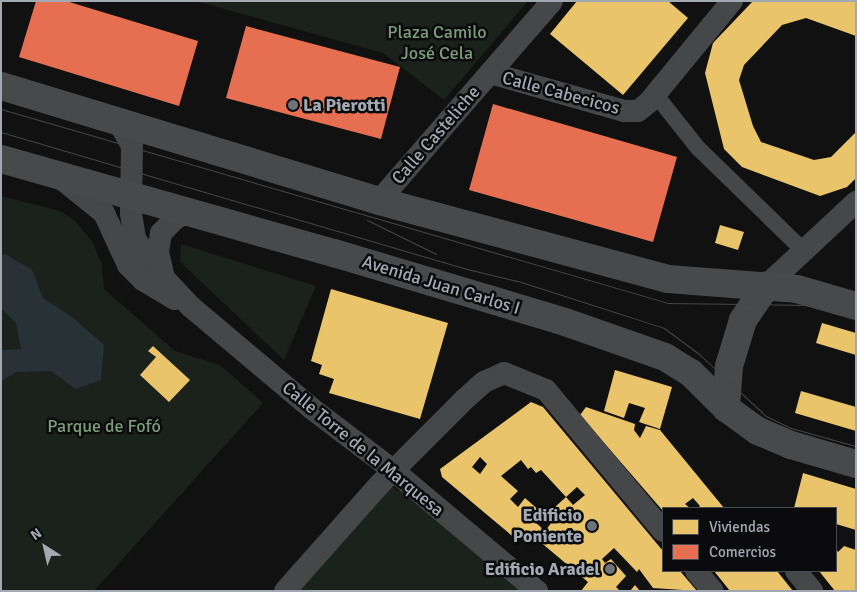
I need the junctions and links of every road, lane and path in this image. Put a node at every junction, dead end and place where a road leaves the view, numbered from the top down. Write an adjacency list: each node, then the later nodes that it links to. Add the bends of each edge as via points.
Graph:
1 (552, 1): 3 (street, Calle Casteliche)
2 (732, 1): 5 (street, Calle Cabecicos)
3 (490, 73): 5 (street, Calle Cabecicos, via 624,111 638,111); 10 (street, Calle Casteliche)
4 (1, 86): 6 (main road)
5 (655, 94): 13 (street, via 698,148)
6 (110, 117): 9 (street, Calle Torre de la Marquesa, via 122,128 132,146); 10 (main road)
7 (1, 159): 8 (main road, Avenida Juan Carlos I)
8 (50, 172): 9 (main road, Avenida Juan Carlos I); 16 (street, Calle Torre de la Marquesa, via 104,213 128,264 143,280)
9 (133, 196): 12 (main road, Avenida Juan Carlos I); 14 (street, Calle Torre de la Marquesa, via 135,239)
10 (379, 201): 15 (main road, via 668,279)
11 (856, 202): 13 (street)
12 (189, 212): 14 (street, Calle Torre de la Marquesa, via 176,218 161,233 158,252); 18 (main road, Avenida Juan Carlos I, via 556,320 664,356 691,373)
13 (804, 251): 15 (street)
14 (164, 278): 16 (street, Calle Torre de la Marquesa)
15 (767, 285): 17 (main road, via 797,289); 18 (main road, via 743,320 729,366)
16 (190, 306): 20 (street, Calle Torre de la Marquesa, via 311,408)
17 (856, 306)
18 (726, 408): 19 (main road, Avenida Juan Carlos I, via 773,438)
19 (856, 464)
20 (394, 471): 21 (street, via 484,382 504,374 546,390); 24 (street); 25 (street, Calle Torre de la Marquesa)
21 (662, 530)
22 (697, 572): 26 (street)
23 (797, 572): 27 (street)
24 (285, 591)
25 (537, 591)
26 (713, 591)
27 (812, 591)

